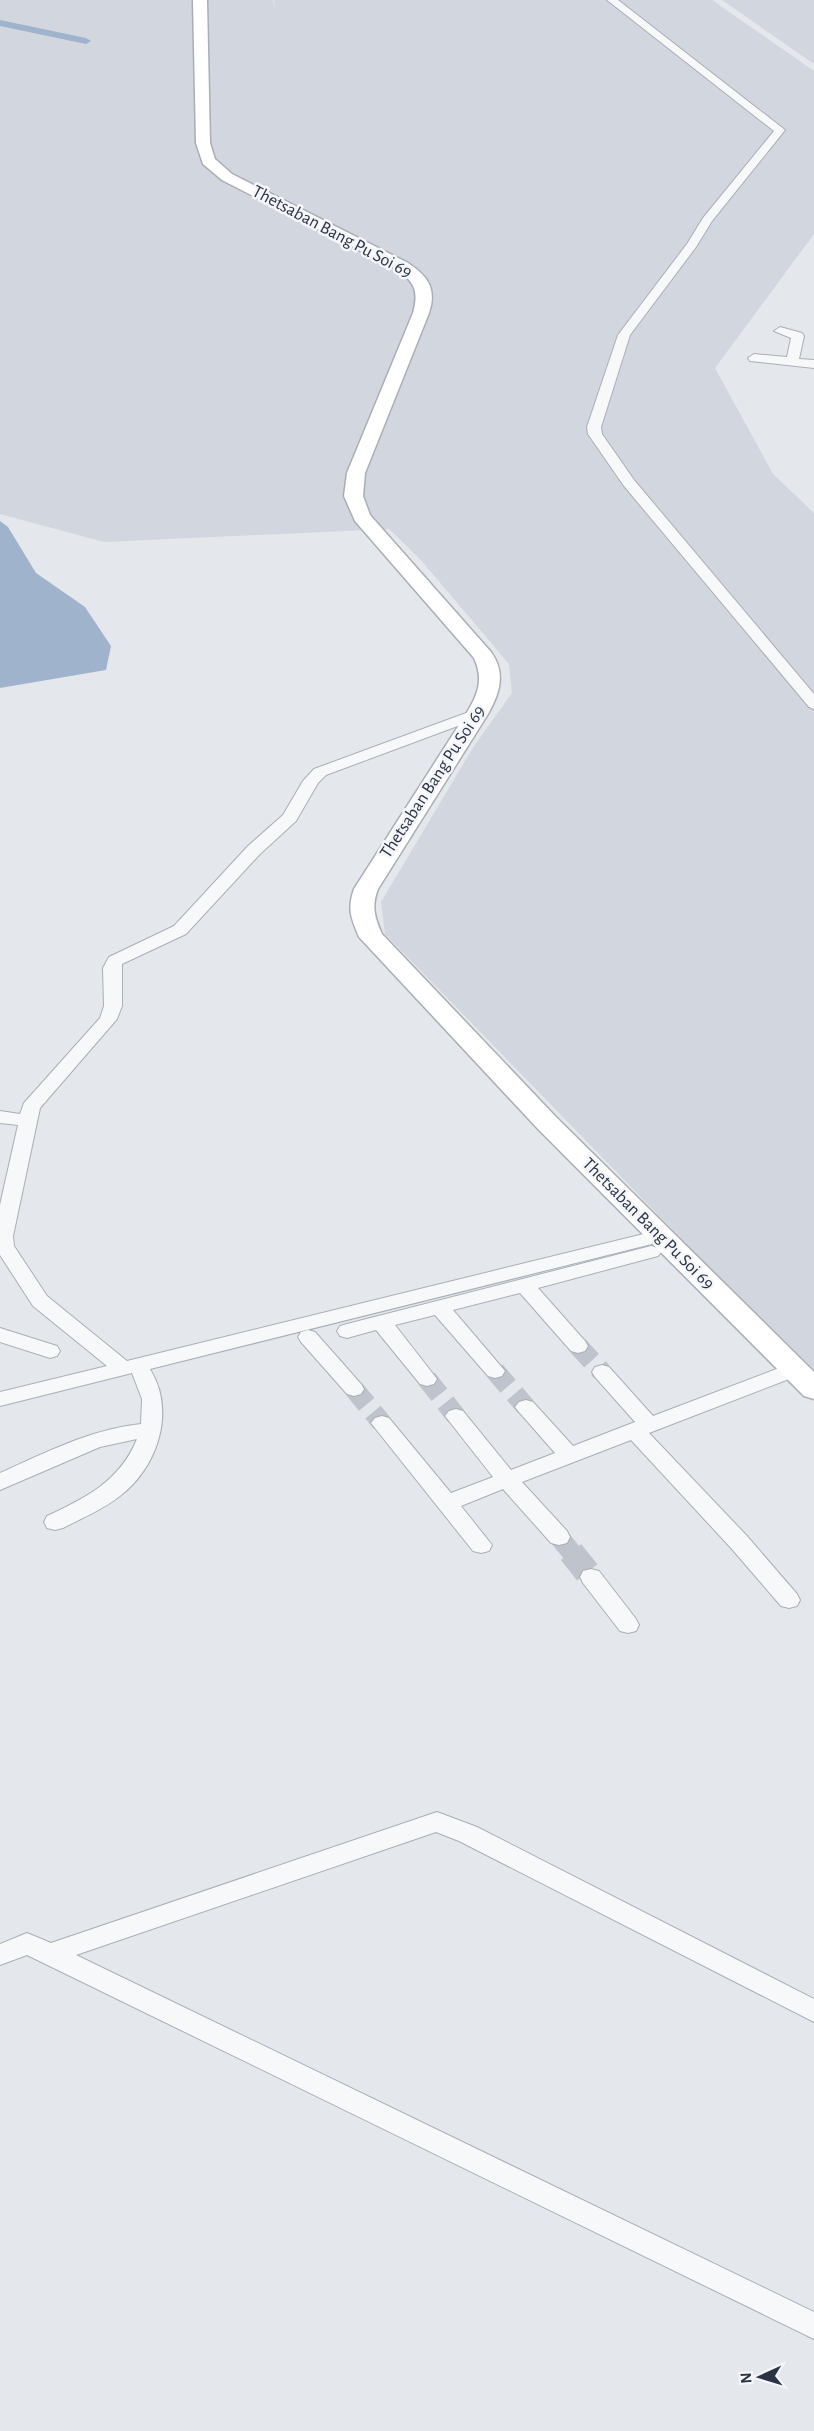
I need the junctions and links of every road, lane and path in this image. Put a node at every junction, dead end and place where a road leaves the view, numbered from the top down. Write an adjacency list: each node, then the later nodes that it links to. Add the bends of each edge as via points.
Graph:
1 (200, 0): 8 (street, Thetsaban Bang Pu Soi 69, via 203,143 208,161 230,178 402,266 417,277 426,292 356,473 353,496 362,517 484,656 492,680)
2 (612, 0): 7 (street, via 780,130 707,220 624,335 594,428 598,441 628,483)
3 (780, 331): 5 (street, via 798,336)
4 (754, 358): 5 (street)
5 (793, 362): 6 (street)
6 (814, 364)
7 (814, 704)
8 (477, 714): 10 (street, via 315,775 290,818 254,850 180,930 115,961 112,1012 30,1107); 12 (street, Thetsaban Bang Pu Soi 69, via 374,873 361,903 363,918 371,937 547,1123)
9 (0, 1118): 10 (street)
10 (27, 1120): 11 (street)
11 (4, 1199): 21 (street, via 4,1246 40,1301)
12 (666, 1241): 13 (street); 21 (street); 22 (street, Thetsaban Bang Pu Soi 69)
13 (524, 1285): 14 (street); 19 (street)
14 (440, 1308): 15 (street); 23 (street)
15 (381, 1322): 16 (street); 25 (street)
16 (346, 1331)
17 (0, 1335): 20 (street)
18 (308, 1337): 26 (street)
19 (578, 1346)
20 (50, 1351)
21 (126, 1369): 28 (street); 31 (street, via 149,1382)
22 (795, 1369): 27 (street, Thetsaban Bang Pu Soi 69); 33 (street)
23 (495, 1371)
24 (602, 1372): 33 (street)
25 (427, 1379)
26 (354, 1389)
27 (814, 1389)
28 (0, 1399)
29 (526, 1407): 34 (street)
30 (456, 1416): 35 (street)
31 (153, 1419): 36 (street); 38 (street, via 142,1458 132,1472 96,1503)
32 (382, 1423): 37 (street)
33 (642, 1428): 34 (street); 42 (street)
34 (570, 1456): 35 (street)
35 (507, 1480): 37 (street); 39 (street)
36 (0, 1482)
37 (446, 1503): 40 (street)
38 (56, 1522)
39 (559, 1537)
40 (481, 1545)
41 (591, 1577): 43 (street)
42 (789, 1600)
43 (628, 1625)
44 (49, 1954): 45 (street, via 27,1943); 46 (street, via 437,1822 468,1834); 47 (street)
45 (0, 1955)
46 (814, 2011)
47 (814, 2326)

